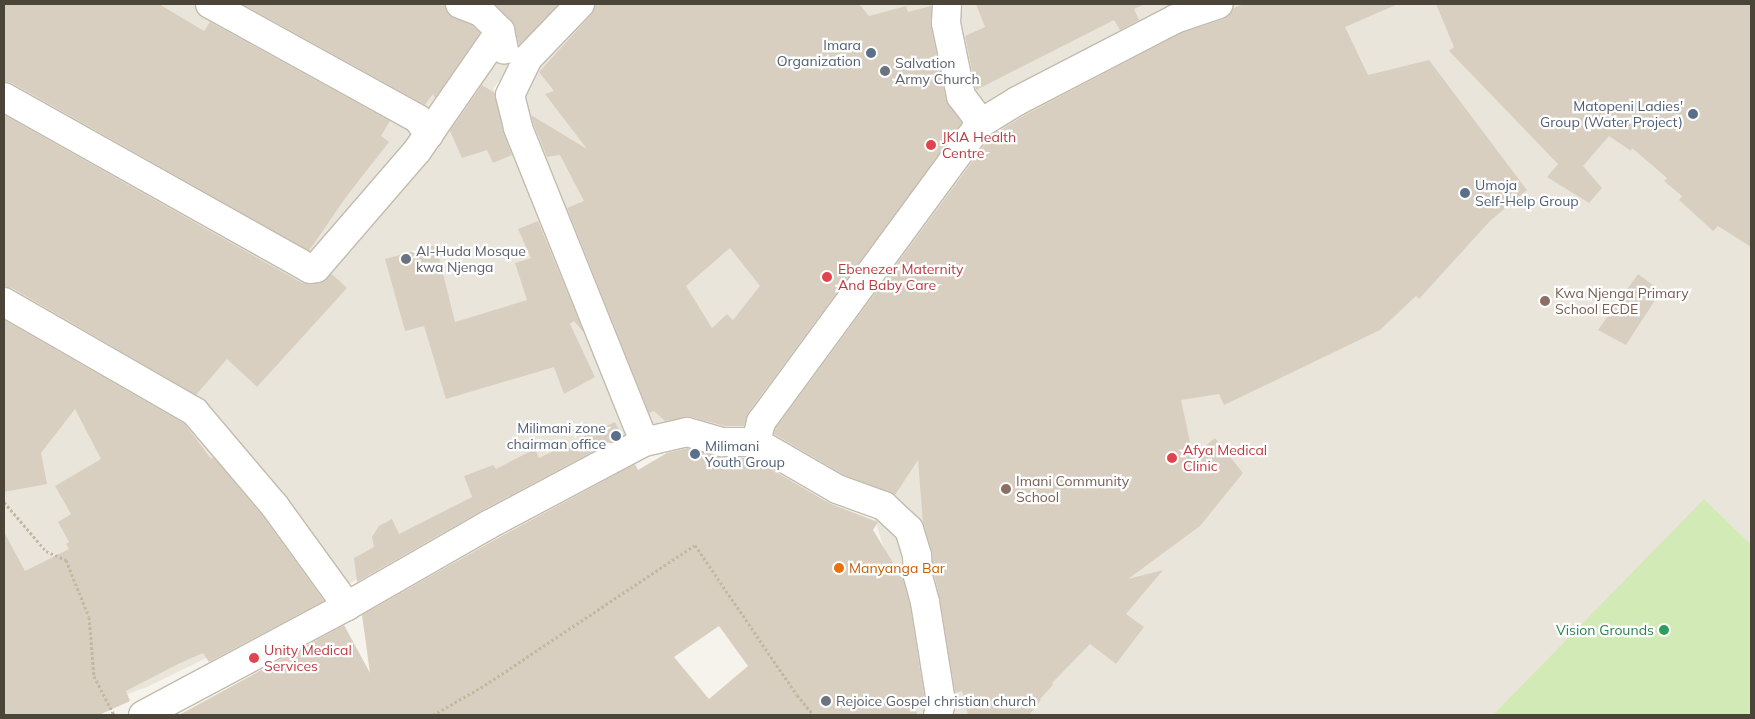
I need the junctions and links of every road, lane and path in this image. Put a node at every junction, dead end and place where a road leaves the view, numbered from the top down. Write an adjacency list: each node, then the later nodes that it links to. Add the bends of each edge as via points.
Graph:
1 (210, 4): 10 (street, via 418,119)
2 (460, 4): 6 (street, via 482,12)
3 (580, 4): 7 (street)
4 (947, 4): 9 (street, via 946,23 961,96)
5 (1219, 4): 9 (street, via 1175,19)
6 (500, 31): 7 (street, via 505,55); 10 (street)
7 (528, 58): 12 (street, via 510,94 518,128)
8 (4, 97): 10 (street, via 310,269 316,268)
9 (981, 123): 13 (street, via 761,422)
10 (429, 134)
11 (4, 302): 15 (street, via 195,412 274,505)
12 (644, 442): 13 (street, via 687,432 723,442); 15 (street, via 488,525)
13 (756, 442): 20 (street, via 837,489 884,506 909,529 917,556 942,702)
14 (4, 502): 16 (path, via 46,551 66,560 89,617 94,676)
15 (347, 606): 17 (street)
16 (114, 715)
17 (143, 715)
18 (433, 715): 19 (path, via 485,685 695,545)
19 (814, 715)
20 (938, 715)

